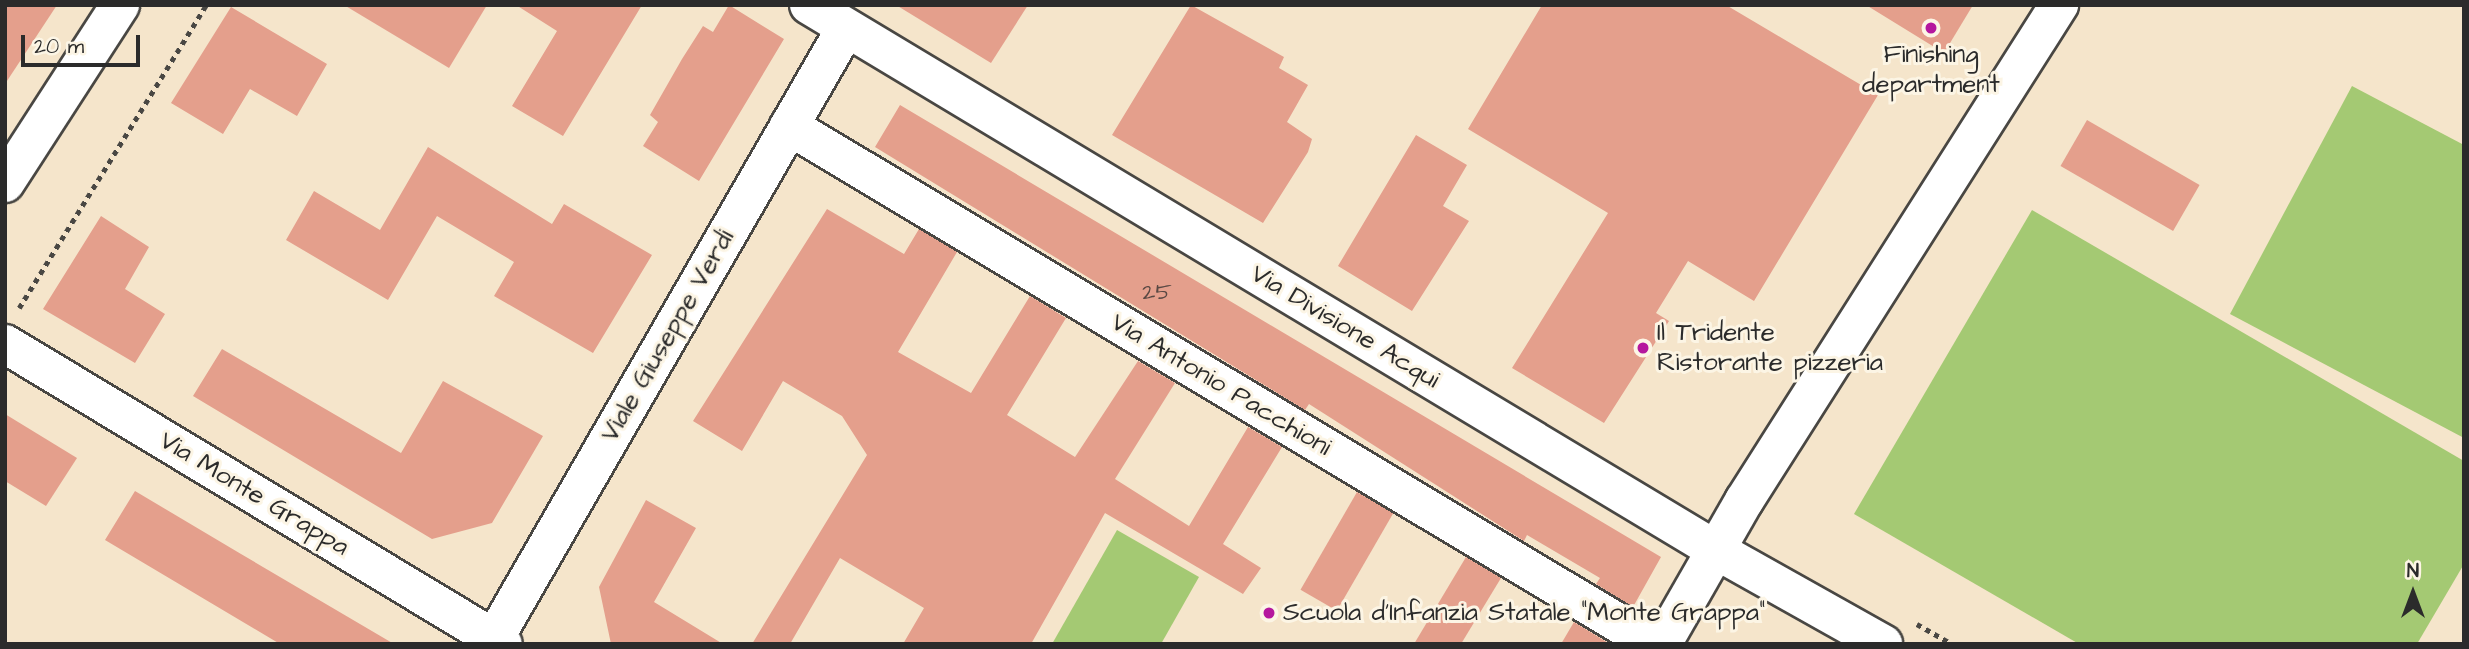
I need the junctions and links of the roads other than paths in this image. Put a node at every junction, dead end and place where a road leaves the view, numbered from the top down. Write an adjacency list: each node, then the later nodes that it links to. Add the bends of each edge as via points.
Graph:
1 (120, 5): 6 (street)
2 (809, 5): 4 (street, Via Divisione Acqui)
3 (2059, 5): 8 (street)
4 (846, 28): 5 (street, Viale Giuseppe Verdi); 8 (street, Via Divisione Acqui)
5 (789, 126): 9 (street, Viale Giuseppe Verdi); 10 (street, Via Antonio Pacchioni)
6 (5, 183)
7 (9, 331): 9 (street, Via Monte Grappa)
8 (1714, 549): 11 (street); 12 (street, Via Divisione Acqui)
9 (496, 642)
10 (1653, 644)
11 (1662, 644)
12 (1883, 644)

